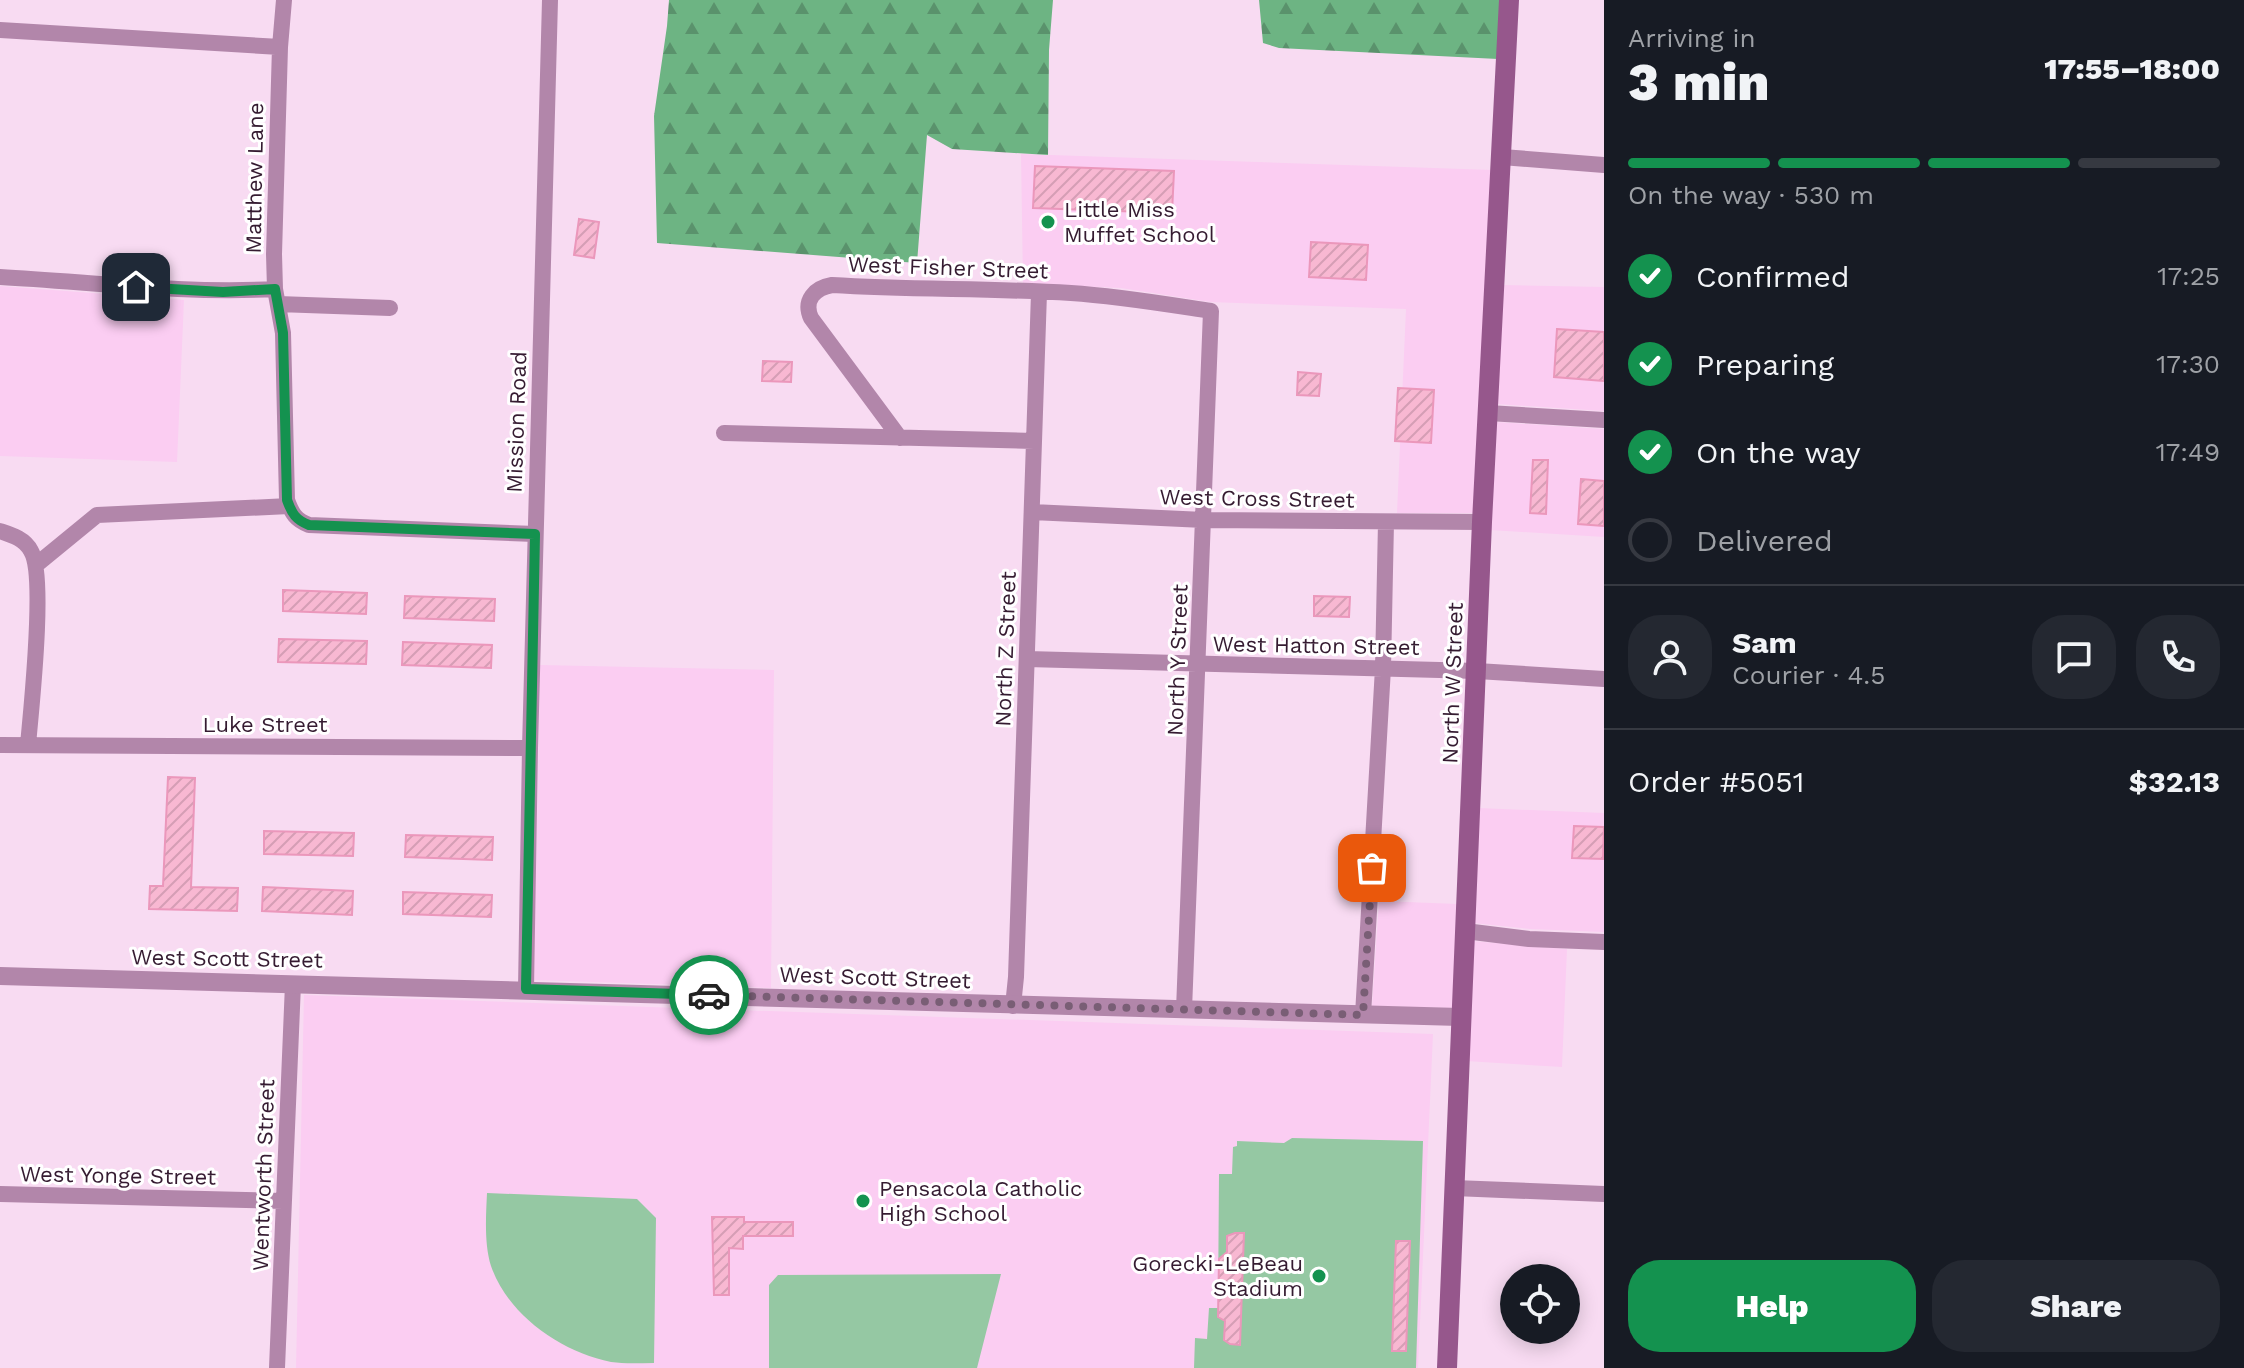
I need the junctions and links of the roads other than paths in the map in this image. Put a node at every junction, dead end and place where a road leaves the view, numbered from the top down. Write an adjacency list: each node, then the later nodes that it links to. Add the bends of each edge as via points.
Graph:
1 (284, 0): 5 (street, Matthew Lane)
2 (550, 0): 24 (street, Mission Road)
3 (1509, 0): 6 (main road, North W Street)
4 (0, 30): 5 (street)
5 (280, 47): 10 (street, Matthew Lane)
6 (1502, 157): 7 (street); 13 (main road, North W Street)
7 (1604, 165)
8 (0, 277): 10 (street)
9 (1039, 293): 12 (street, West Fisher Street, via 1120,297); 16 (street, West Fisher Street, via 832,285 815,291 808,303 811,318); 17 (street, North Z Street)
10 (277, 296): 11 (street); 18 (street, Matthew Lane, via 283,333)
11 (390, 308)
12 (1211, 311): 20 (street, North Y Street)
13 (1488, 413): 14 (street); 22 (main road, North W Street)
14 (1604, 420)
15 (724, 433): 16 (street)
16 (900, 438): 17 (street)
17 (1034, 441): 19 (street, North Z Street)
18 (288, 503): 24 (street, via 291,513 309,525); 25 (street, via 97,515)
19 (1032, 512): 20 (street, West Cross Street); 26 (street, North Z Street)
20 (1204, 520): 21 (street, West Cross Street); 27 (street, North Y Street)
21 (1386, 522): 22 (street, West Cross Street); 28 (street)
22 (1482, 522): 29 (main road, North W Street)
23 (0, 531): 25 (street, via 26,544)
24 (535, 534): 33 (street, Mission Road)
25 (36, 565): 32 (street)
26 (1027, 659): 27 (street, West Hatton Street); 39 (street, North Z Street)
27 (1199, 664): 28 (street, West Hatton Street); 40 (street, North Y Street)
28 (1383, 668): 29 (street, West Hatton Street); 41 (street)
29 (1477, 671): 30 (street, West Hatton Street); 34 (main road, North W Street)
30 (1604, 679)
31 (0, 745): 32 (street, Luke Street)
32 (28, 745): 33 (street, Luke Street)
33 (530, 748): 38 (street, Mission Road)
34 (1465, 931): 35 (street); 42 (main road, North W Street)
35 (1604, 942)
36 (0, 976): 37 (street, West Scott Street)
37 (293, 984): 38 (street, West Scott Street); 46 (street, Wentworth Street)
38 (526, 989): 39 (street, West Scott Street)
39 (1013, 1006): 40 (street, West Scott Street)
40 (1184, 1010): 41 (street, West Scott Street)
41 (1363, 1015): 42 (street, West Scott Street)
42 (1460, 1017): 43 (main road, North W Street)
43 (1454, 1188): 45 (street); 48 (main road, North W Street)
44 (0, 1194): 46 (street, West Yonge Street)
45 (1604, 1194)
46 (283, 1201): 47 (street, Wentworth Street)
47 (277, 1368)
48 (1447, 1368)

